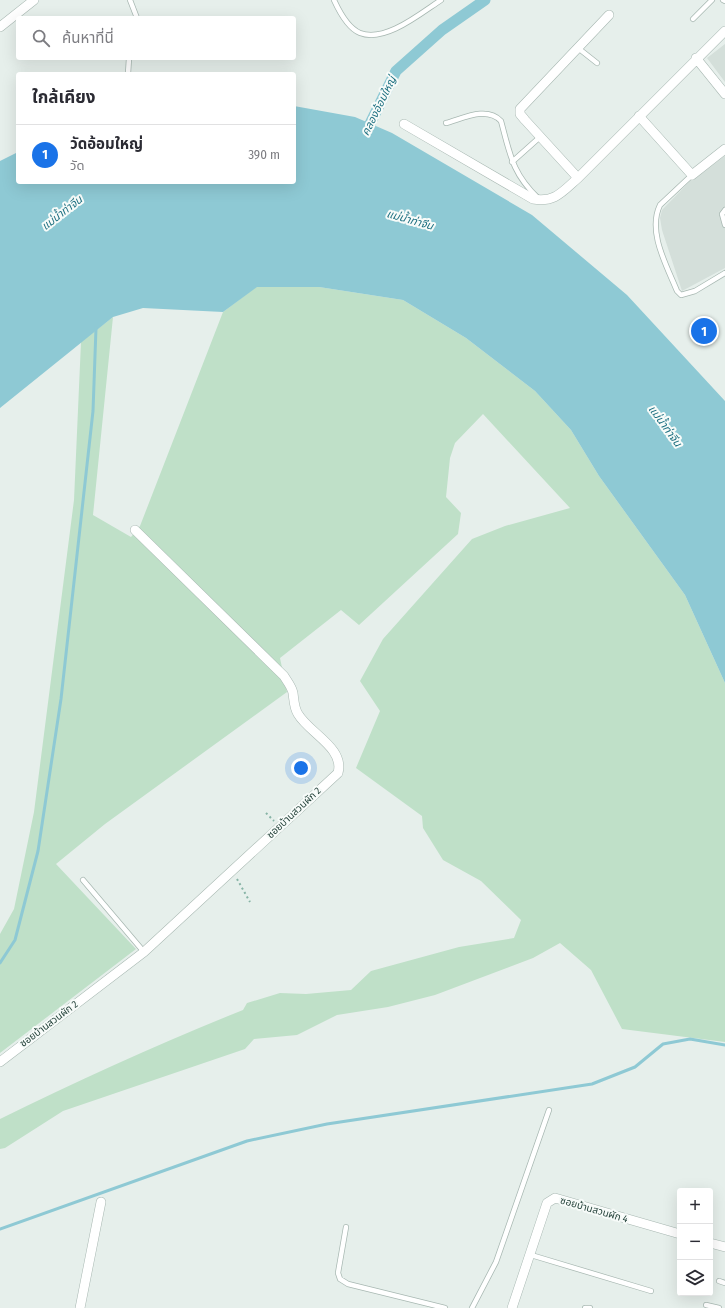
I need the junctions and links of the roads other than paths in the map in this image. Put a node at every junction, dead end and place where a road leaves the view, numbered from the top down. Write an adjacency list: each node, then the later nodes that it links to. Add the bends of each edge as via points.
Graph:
1 (34, 0): 9 (street)
2 (130, 0): 7 (lane)
3 (334, 0): 4 (lane, via 351,26 360,33 370,34 381,34 398,28)
4 (441, 0)
5 (712, 0): 8 (lane)
6 (609, 15): 11 (street)
7 (136, 16)
8 (693, 19)
9 (0, 26)
10 (724, 33): 12 (street)
11 (578, 48): 14 (lane); 20 (street, via 520,109 520,114)
12 (696, 58): 16 (street); 17 (street)
13 (129, 60): 15 (lane)
14 (597, 62)
15 (128, 72)
16 (725, 94)
17 (639, 116): 23 (street); 24 (street)
18 (446, 123): 22 (lane, via 477,114 489,113 496,116 501,121)
19 (404, 124): 25 (street, via 533,199)
20 (540, 136): 22 (lane); 24 (street)
21 (725, 149): 23 (street)
22 (512, 162): 25 (lane, via 522,182)
23 (692, 175): 28 (lane, via 660,205 657,211 656,233 661,253 681,295 695,291)
24 (578, 178): 25 (street, via 556,197)
25 (540, 200)
26 (725, 210): 27 (lane, via 722,214)
27 (725, 225)
28 (725, 273)
29 (135, 530): 31 (street, ซอยบ้านสวนผัก 2, via 284,676 293,691 297,713 330,747 340,765 338,773)
30 (83, 880): 31 (lane)
31 (144, 952): 32 (street, ซอยบ้านสวนผัก 2)
32 (0, 1062)
33 (549, 1110): 46 (lane, via 496,1262)
34 (101, 1202): 44 (street)
35 (346, 1227): 45 (lane, via 338,1273 340,1279 348,1284)
36 (677, 1233): 39 (street, ซอยบ้านสวนผัก 4, via 555,1198 548,1203)
37 (713, 1244): 38 (street)
38 (725, 1247)
39 (531, 1255): 42 (lane); 47 (street, ซอยบ้านสวนผัก 4)
40 (719, 1281): 41 (lane)
41 (725, 1283)
42 (651, 1291)
43 (706, 1305): 50 (lane)
44 (80, 1308)
45 (445, 1308)
46 (472, 1308)
47 (512, 1308)
48 (585, 1308): 49 (lane)
49 (590, 1308)
50 (719, 1308)

